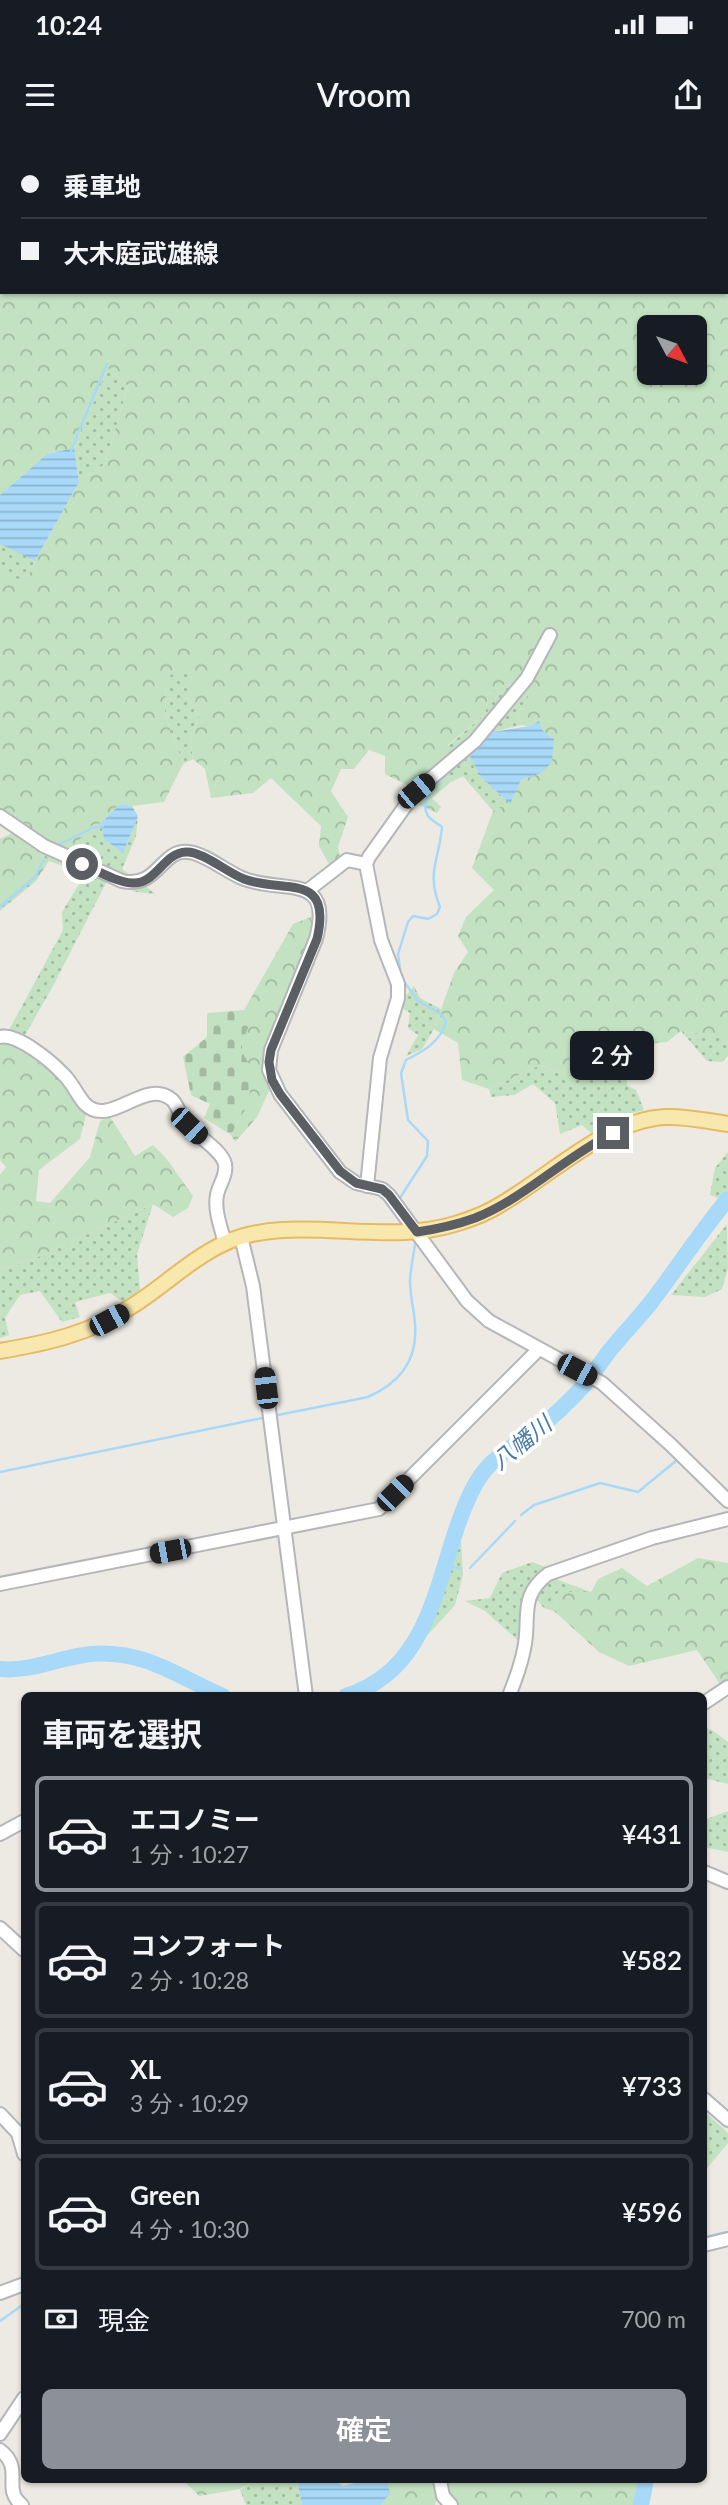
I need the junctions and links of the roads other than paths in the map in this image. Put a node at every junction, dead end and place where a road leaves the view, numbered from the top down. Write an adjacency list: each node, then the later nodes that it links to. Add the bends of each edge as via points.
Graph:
1 (550, 635): 3 (street, via 527,678 475,741 416,791)
2 (0, 816): 4 (street, via 44,846 122,881 145,880 175,854 188,851 243,879)
3 (366, 864): 4 (street, via 347,860); 7 (street, via 381,940 398,984 380,1058)
4 (307, 891): 7 (street, via 317,901 321,920 317,939 271,1050 269,1070 280,1094 340,1171)
5 (0, 1037): 10 (street, via 21,1041 64,1074 87,1105 97,1110 108,1111 146,1095 170,1098 189,1126 222,1157 225,1175 216,1205)
6 (728, 1124): 8 (main road, via 663,1117 627,1127 475,1218)
7 (367, 1186): 8 (street, via 389,1195)
8 (417, 1232): 9 (main road, via 271,1229); 11 (street, via 478,1312)
9 (241, 1237): 10 (main road); 15 (street, via 253,1286)
10 (225, 1243): 12 (main road, via 88,1331)
11 (539, 1349): 13 (street, via 602,1383); 15 (street, via 379,1509)
12 (0, 1351)
13 (728, 1501)
14 (728, 1519): 19 (street, via 652,1538 548,1574 537,1583 527,1605 524,1651)
15 (284, 1528): 16 (street); 18 (street)
16 (0, 1584)
17 (728, 1687): 20 (street)
18 (306, 1692)
19 (510, 1692)
20 (707, 1701)
21 (21, 1823): 22 (street)
22 (0, 1835)
23 (707, 1873): 24 (street)
24 (728, 1882)
25 (0, 1928): 26 (street)
26 (21, 1947)
27 (707, 2102): 29 (street)
28 (0, 2114): 30 (street, via 18,2133)
29 (728, 2120)
30 (21, 2144)
31 (728, 2239): 32 (street)
32 (707, 2244)
33 (21, 2285): 34 (street)
34 (0, 2293)
35 (21, 2402): 36 (street)
36 (0, 2434)
37 (0, 2450): 39 (street, via 13,2467 12,2487)
38 (441, 2483): 40 (street)
39 (22, 2505)
40 (451, 2505)

